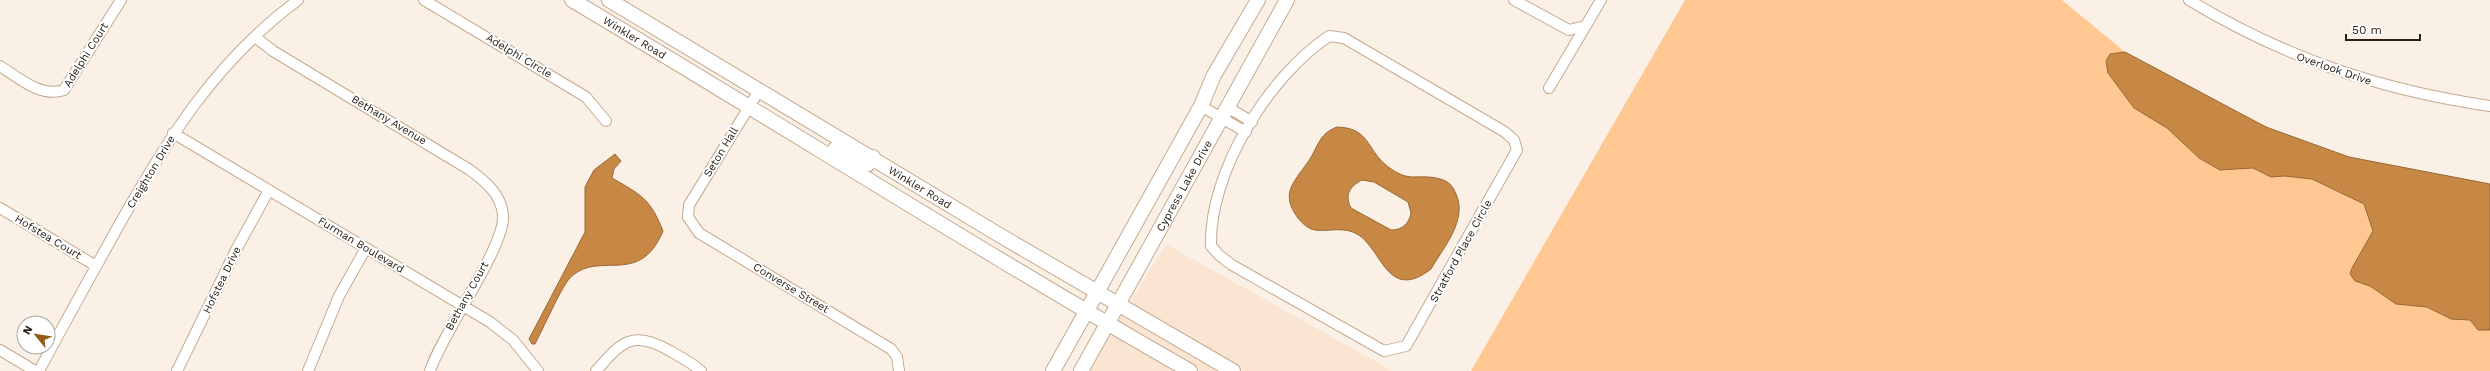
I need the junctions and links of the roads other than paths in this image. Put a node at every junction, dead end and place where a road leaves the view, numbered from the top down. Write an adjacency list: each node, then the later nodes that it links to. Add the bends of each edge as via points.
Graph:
1 (121, 0): 13 (street, Adelphi Court, via 64,90 54,94 42,91)
2 (298, 0): 12 (street, Creighton Drive)
3 (424, 0): 20 (street, Adelphi Circle, via 586,97)
4 (572, 0): 16 (street, Winkler Road)
5 (609, 0): 15 (street, Winkler Road)
6 (1258, 0): 17 (street, via 1214,75)
7 (1287, 0): 19 (street, Cypress Lake Drive)
8 (1514, 0): 11 (street, via 1569,30)
9 (1601, 0): 11 (street)
10 (2190, 0): 18 (street, Overlook Drive, via 2260,40 2325,67 2411,92)
11 (1585, 26): 14 (street)
12 (255, 37): 24 (street, Creighton Drive, via 212,81); 29 (street, Bethany Avenue, via 273,51 490,185 501,205)
13 (0, 66)
14 (1549, 88)
15 (760, 89): 16 (street, Seton Hall); 25 (street, Winkler Road)
16 (749, 105): 22 (street, Winkler Road); 28 (street, Seton Hall, via 689,206)
17 (1201, 106): 19 (street); 32 (street)
18 (2490, 106)
19 (1226, 114): 21 (street); 23 (street); 33 (street, Cypress Lake Drive)
20 (606, 121)
21 (1252, 122): 23 (street, Stratford Place Circle); 23 (street, Stratford Place Circle, via 1262,102 1313,47 1329,36 1344,38 1505,132 1514,140 1517,150 1406,346 1384,351 1232,265 1211,246 1213,215 1222,181)
22 (789, 130): 25 (street, via 812,136 860,162 868,164); 35 (street, Winkler Road, via 928,218)
23 (1246, 132)
24 (173, 133): 26 (street, Furman Boulevard); 31 (street, Creighton Drive)
25 (873, 157): 32 (street, Winkler Road)
26 (269, 190): 30 (street, Furman Boulevard); 40 (street, Hofstea Drive, via 236,250)
27 (0, 208): 31 (street, Hofstea Court)
28 (688, 217): 46 (street, Converse Street, via 699,233 891,348 897,357)
29 (503, 221): 34 (street, Bethany Court, via 499,238)
30 (366, 248): 34 (street, Furman Boulevard); 41 (street, via 339,296)
31 (96, 266): 39 (street, Creighton Drive)
32 (1098, 292): 33 (street, Winkler Road); 35 (street)
33 (1118, 304): 36 (street, Cypress Lake Drive); 50 (street, Winkler Road)
34 (462, 305): 42 (street, Bethany Court); 43 (street, Furman Boulevard, via 502,330)
35 (1087, 312): 36 (street, Winkler Road); 47 (street)
36 (1108, 324): 48 (street, Cypress Lake Drive); 49 (street, Winkler Road)
37 (0, 350): 38 (street)
38 (35, 371)
39 (39, 371)
40 (177, 371)
41 (308, 371)
42 (430, 371)
43 (538, 371)
44 (596, 371): 45 (street, via 618,346 639,338 660,344)
45 (701, 371)
46 (899, 371)
47 (1053, 371)
48 (1081, 371)
49 (1190, 371)
50 (1232, 371)

